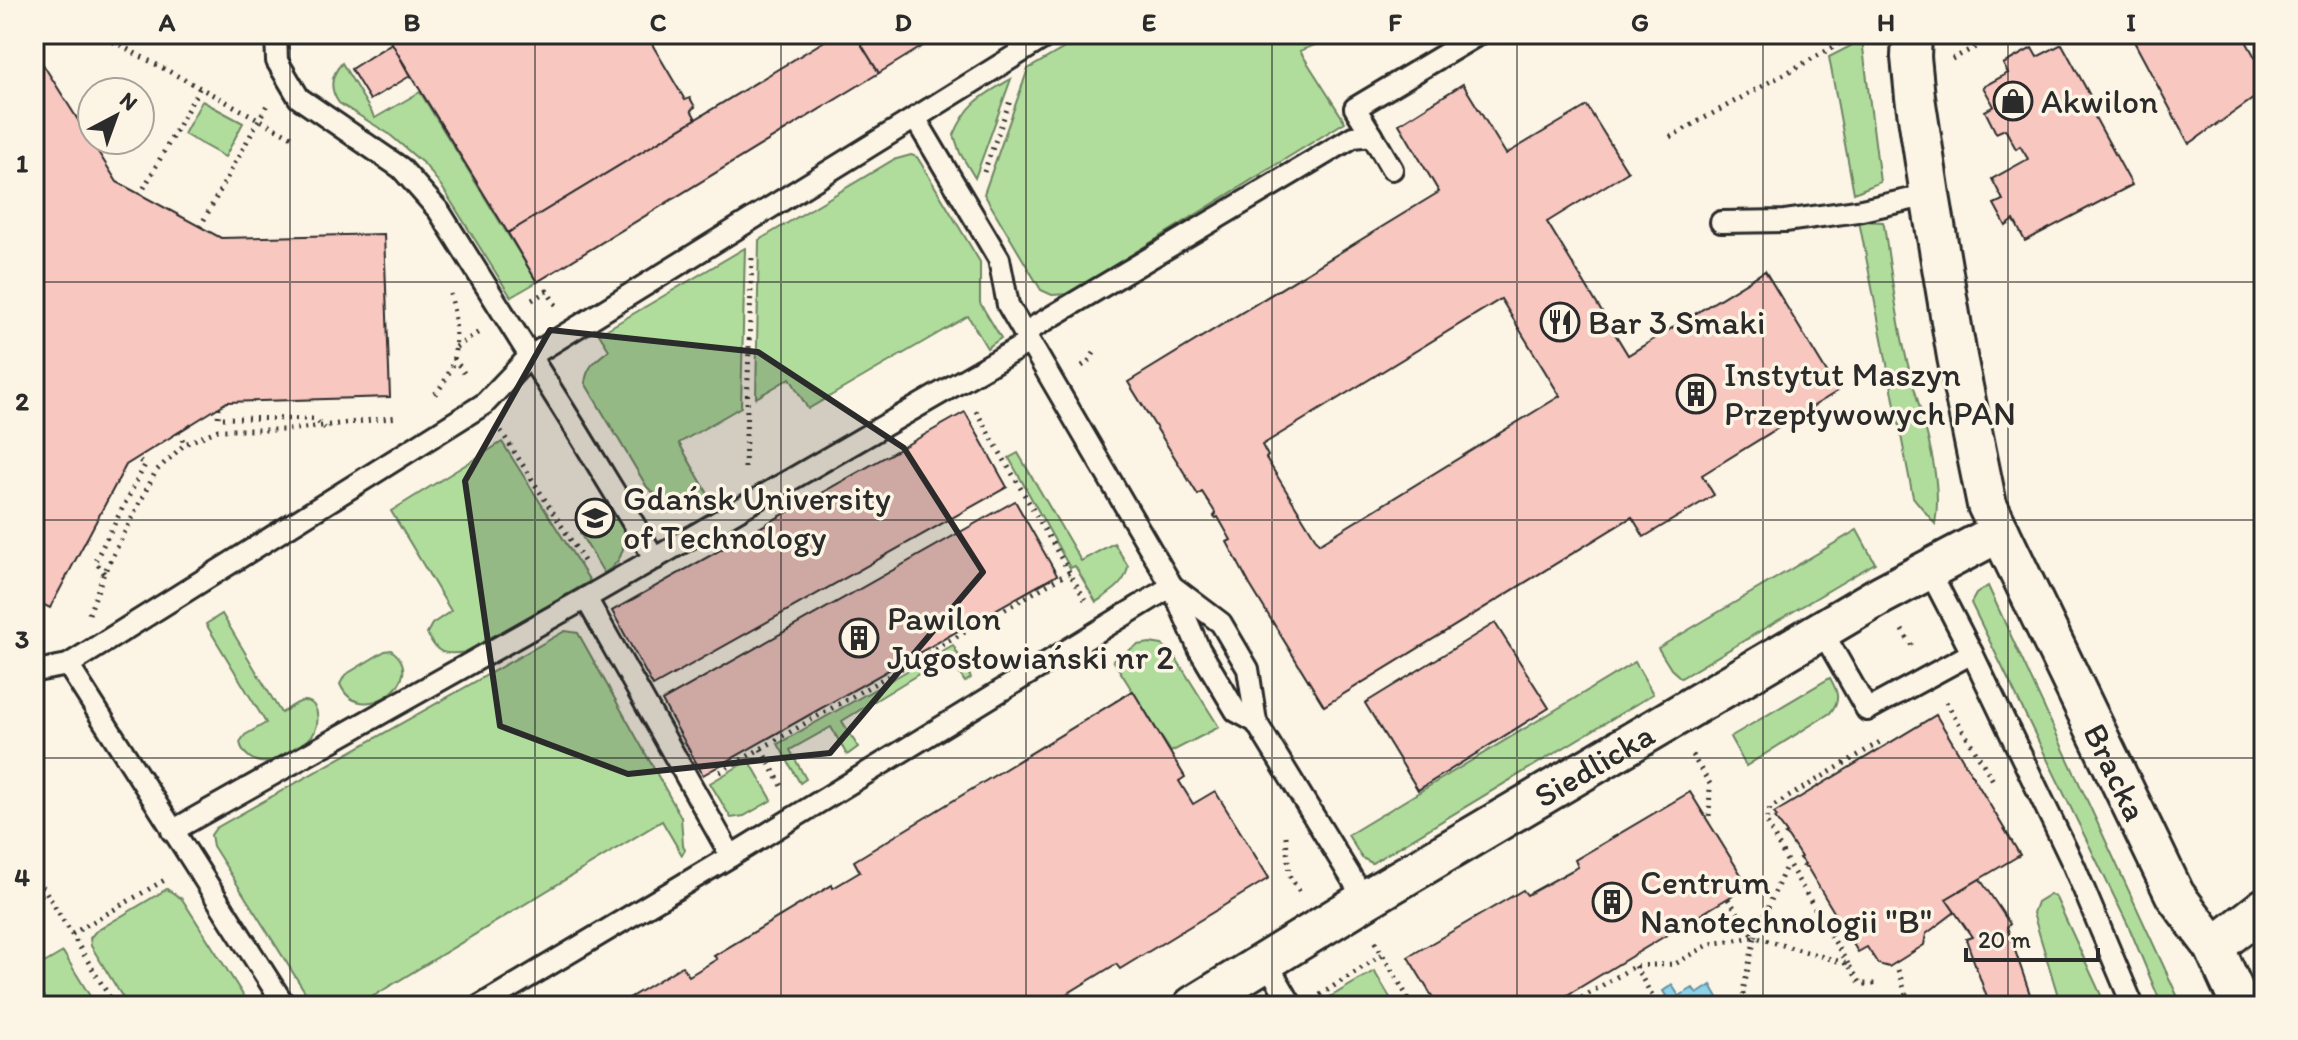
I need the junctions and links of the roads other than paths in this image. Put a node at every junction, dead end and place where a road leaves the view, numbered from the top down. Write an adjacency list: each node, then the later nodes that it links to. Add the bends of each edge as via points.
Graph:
1 (276, 34): 11 (lane, via 277,61 299,98 401,168 439,211)
2 (1050, 34): 5 (lane)
3 (1479, 34): 6 (lane, via 1355,108)
4 (1912, 34): 8 (street, Bracka, via 1915,97)
5 (915, 118): 10 (lane, via 999,259 1008,305); 11 (lane)
6 (1372, 135): 7 (lane); 10 (lane, via 1353,137)
7 (1392, 169)
8 (1930, 195): 9 (lane, via 1785,221); 12 (street, Bracka, via 1987,505)
9 (1721, 222)
10 (1027, 338): 13 (lane); 15 (lane)
11 (529, 357): 13 (lane); 19 (lane, via 484,404)
12 (2000, 532): 14 (street, Siedlicka); 26 (street, Bracka, via 2175,895)
13 (655, 559): 16 (lane)
14 (1928, 568): 17 (street, Siedlicka); 18 (lane)
15 (1172, 586): 21 (lane, via 1199,649 1236,711); 21 (lane, via 1221,623 1248,669); 23 (lane)
16 (594, 594): 22 (lane); 23 (lane)
17 (1822, 631): 18 (lane, via 1867,710); 24 (street, Siedlicka)
18 (1972, 653): 32 (lane, via 2074,866)
19 (68, 665): 20 (lane); 22 (lane)
20 (34, 670)
21 (1256, 722): 24 (lane)
22 (172, 831): 28 (lane)
23 (731, 856): 29 (lane)
24 (1365, 900): 27 (street, Siedlicka)
25 (2264, 908): 26 (street)
26 (2214, 947): 33 (street, Bracka)
27 (1266, 961): 30 (street, Siedlicka); 31 (lane)
28 (285, 1006)
29 (480, 1006)
30 (1193, 1006)
31 (1292, 1006)
32 (2133, 1006)
33 (2241, 1006)

